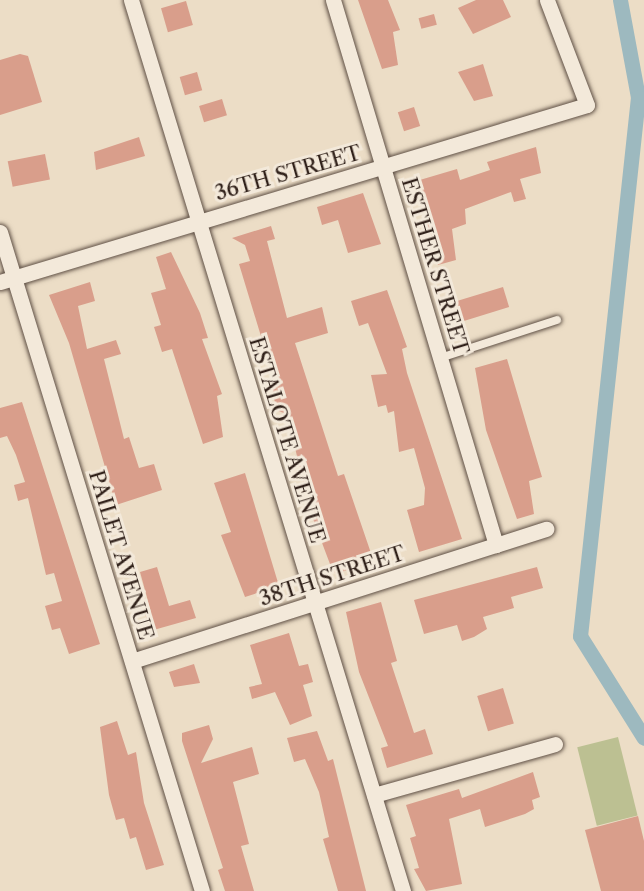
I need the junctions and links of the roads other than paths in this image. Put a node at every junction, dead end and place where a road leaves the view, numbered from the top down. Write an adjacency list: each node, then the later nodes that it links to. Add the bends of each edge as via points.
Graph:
1 (131, 0): 5 (street, ESTALOTE AVENUE)
2 (333, 0): 4 (street, ESTHER STREET)
3 (547, 0): 4 (street, 36TH STREET, via 587,105)
4 (383, 167): 5 (street, 36TH STREET); 9 (street, ESTHER STREET)
5 (199, 220): 7 (street, 36TH STREET); 12 (street, ESTALOTE AVENUE)
6 (0, 232): 7 (street, PAILET AVENUE)
7 (7, 280): 13 (street, PAILET AVENUE)
8 (557, 320): 9 (lane)
9 (440, 357): 11 (street, ESTHER STREET)
10 (546, 529): 11 (street, 38TH STREET)
11 (496, 545): 12 (street, 38TH STREET)
12 (315, 604): 13 (street, 38TH STREET); 15 (street, ESTALOTE AVENUE)
13 (132, 661): 16 (street, PAILET AVENUE)
14 (555, 744): 15 (street)
15 (374, 795): 17 (street, ESTALOTE AVENUE)
16 (202, 891)
17 (404, 891)

